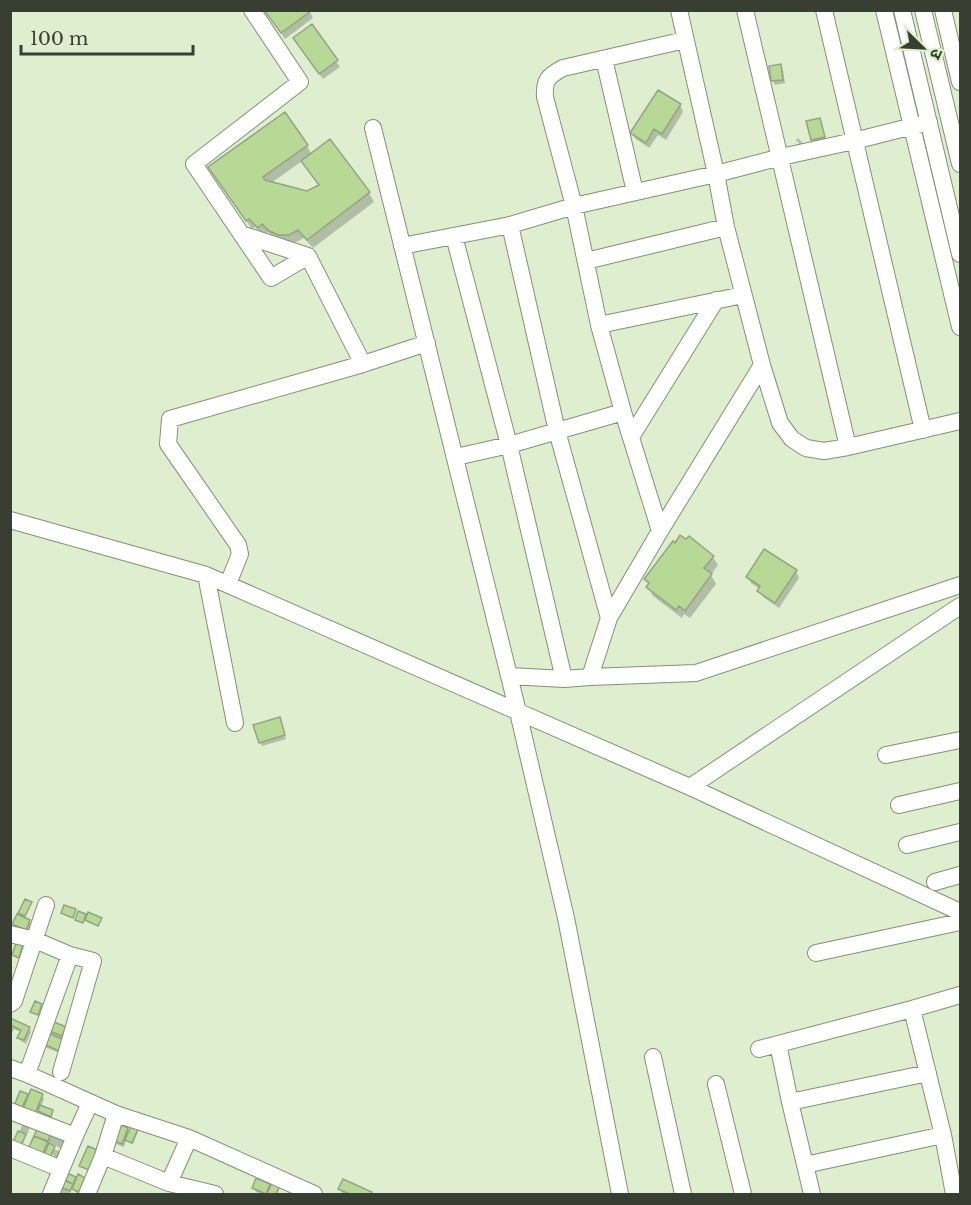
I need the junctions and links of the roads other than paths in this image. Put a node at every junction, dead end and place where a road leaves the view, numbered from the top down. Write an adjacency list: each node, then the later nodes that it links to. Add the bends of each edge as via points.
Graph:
1 (252, 10): 24 (street, via 300,82 194,164)
2 (679, 10): 9 (street)
3 (746, 10): 17 (street)
4 (824, 10): 16 (street)
5 (884, 10): 14 (street)
6 (902, 10): 13 (street)
7 (923, 10): 12 (street)
8 (943, 10): 11 (street)
9 (686, 40): 10 (street); 19 (street)
10 (604, 59): 20 (street); 21 (street, via 563,68 547,79 544,88)
11 (960, 82)
12 (955, 116): 18 (street)
13 (929, 122): 14 (street); 27 (street)
14 (912, 127): 16 (street); 33 (street)
15 (373, 128): 26 (street)
16 (854, 141): 17 (street); 40 (street)
17 (781, 157): 19 (street); 43 (street)
18 (960, 164)
19 (716, 174): 20 (street); 23 (street)
20 (635, 192): 21 (street)
21 (574, 206): 22 (street); 29 (street)
22 (510, 225): 25 (street); 39 (street)
23 (726, 227): 29 (street); 30 (street)
24 (241, 234): 28 (street); 28 (street, via 271,278)
25 (454, 236): 26 (street); 42 (street)
26 (402, 246): 34 (street)
27 (960, 254)
28 (308, 256): 35 (street)
29 (586, 261): 32 (street)
30 (743, 295): 31 (street); 36 (street)
31 (716, 300): 32 (street); 41 (street)
32 (598, 325): 37 (street)
33 (960, 327)
34 (427, 343): 35 (street); 44 (street)
35 (363, 364): 48 (street, via 170,419 168,444 238,544 240,554)
36 (762, 365): 43 (street, via 780,423 792,439 806,448 824,451); 46 (street)
37 (623, 412): 39 (street); 41 (street)
38 (960, 421): 40 (street)
39 (557, 430): 42 (street); 51 (street)
40 (923, 430): 43 (street)
41 (631, 437): 46 (street)
42 (509, 445): 44 (street); 54 (street)
43 (848, 447)
44 (456, 457): 52 (street)
45 (10, 520): 47 (street)
46 (660, 531): 51 (street)
47 (206, 574): 48 (street); 56 (street)
48 (228, 584): 55 (street)
49 (960, 585): 53 (street, via 696,673)
50 (960, 606): 59 (street)
51 (609, 618): 53 (street)
52 (510, 676): 54 (street); 55 (street)
53 (590, 677): 54 (street)
54 (564, 679)
55 (518, 712): 59 (street); 99 (street, via 566,918)
56 (235, 723)
57 (960, 740): 58 (street)
58 (886, 755)
59 (690, 787): 67 (street)
60 (960, 790): 61 (street)
61 (899, 805)
62 (960, 832): 63 (street)
63 (907, 845)
64 (960, 875): 65 (street)
65 (935, 882)
66 (46, 905): 69 (street)
67 (960, 923): 70 (street)
68 (12, 938): 69 (street)
69 (35, 940): 71 (street); 73 (street)
70 (816, 954)
71 (70, 955): 79 (street, via 93,961); 81 (street)
72 (960, 995): 74 (street)
73 (10, 1004)
74 (912, 1010): 75 (street); 80 (street)
75 (778, 1044): 76 (street); 83 (street)
76 (759, 1049)
77 (653, 1057): 100 (street)
78 (10, 1068): 81 (street)
79 (61, 1072)
80 (928, 1073): 83 (street); 87 (street)
81 (27, 1074): 84 (street)
82 (716, 1084): 101 (street)
83 (790, 1102): 92 (street)
84 (90, 1103): 86 (street); 88 (street)
85 (10, 1112): 88 (street)
86 (116, 1114): 89 (street); 91 (street)
87 (943, 1135): 92 (street); 103 (street)
88 (75, 1136): 93 (street)
89 (189, 1138): 94 (street); 98 (street)
90 (10, 1148): 93 (street)
91 (103, 1156): 94 (street); 96 (street)
92 (805, 1165): 102 (street)
93 (61, 1169): 95 (street)
94 (178, 1188): 97 (street)
95 (51, 1194)
96 (87, 1194)
97 (215, 1194)
98 (315, 1194)
99 (620, 1194)
100 (683, 1194)
101 (742, 1194)
102 (812, 1194)
103 (954, 1194)

